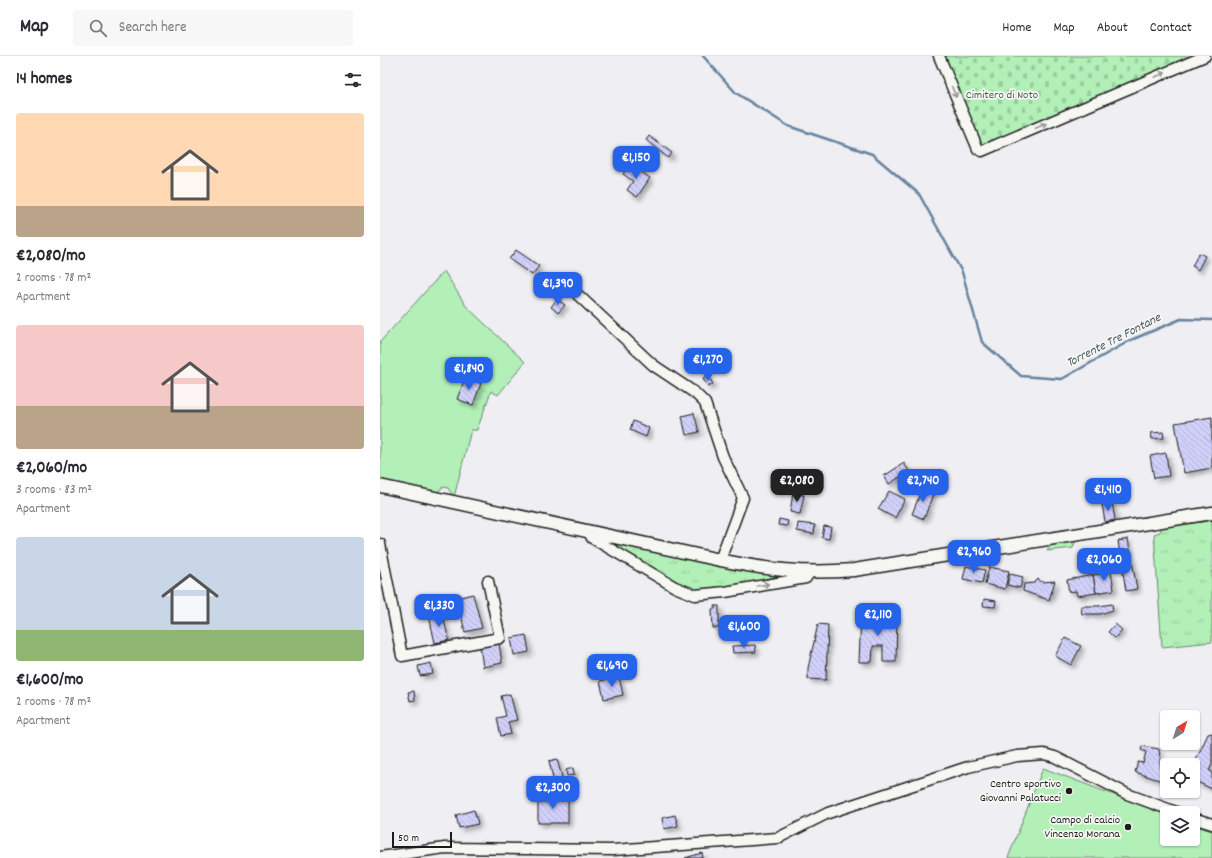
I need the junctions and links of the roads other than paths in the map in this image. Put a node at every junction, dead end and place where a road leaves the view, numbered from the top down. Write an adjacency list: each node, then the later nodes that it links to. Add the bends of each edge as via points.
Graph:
1 (939, 56): 2 (street, one-way to 2, via 978,149 982,151)
2 (1205, 56)
3 (578, 295): 8 (street, via 653,365 696,393 705,404 723,457 743,498)
4 (380, 486): 6 (main road)
5 (1212, 513): 9 (main road, via 854,570)
6 (589, 532): 8 (main road); 9 (street, one-way to 9, via 592,538 675,587 695,595 806,578)
7 (380, 544): 10 (street, via 402,656 500,638)
8 (720, 560): 9 (main road, via 766,569)
9 (809, 573)
10 (488, 581)
11 (1160, 806): 14 (street, via 1127,794 1044,754 1017,756 968,767 828,813 778,838 613,850 445,848)
12 (1200, 820): 13 (street)
13 (1212, 824)
14 (380, 858)

